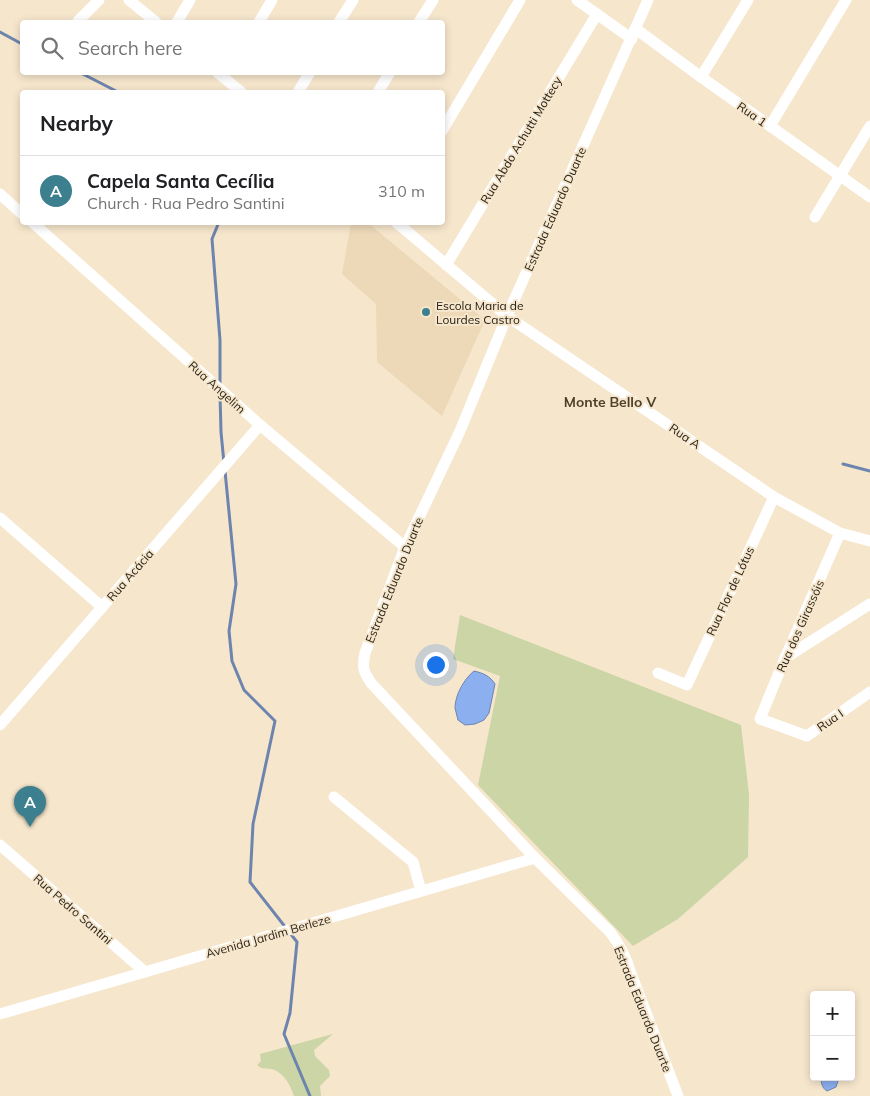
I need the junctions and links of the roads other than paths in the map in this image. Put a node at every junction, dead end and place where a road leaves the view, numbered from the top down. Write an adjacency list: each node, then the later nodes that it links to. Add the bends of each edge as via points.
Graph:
1 (99, 0): 13 (street)
2 (129, 0): 14 (street)
3 (190, 0): 15 (street)
4 (272, 0): 16 (street)
5 (353, 0): 17 (street)
6 (433, 0): 18 (street)
7 (520, 0): 27 (street)
8 (576, 0): 12 (street, Rua 1)
9 (648, 0): 19 (street, Estrada Eduardo Duarte)
10 (748, 0): 23 (street)
11 (846, 0): 28 (street)
12 (597, 14): 19 (street, Rua 1); 37 (street, Rua Abdo Achutti Mottecy)
13 (79, 20)
14 (154, 20)
15 (178, 20)
16 (260, 20)
17 (341, 20)
18 (420, 20)
19 (634, 34): 23 (street, Rua 1); 38 (street, Estrada Eduardo Duarte)
20 (224, 75): 24 (street)
21 (308, 75): 25 (street)
22 (388, 75): 26 (street)
23 (701, 77): 28 (street, Rua 1)
24 (238, 90)
25 (299, 90)
26 (379, 90)
27 (445, 126)
28 (770, 126): 30 (street, Rua 1)
29 (870, 126): 30 (street)
30 (840, 175): 32 (street, Rua 1); 34 (street)
31 (0, 194): 33 (street)
32 (870, 197)
33 (20, 212)
34 (815, 218)
35 (35, 225): 39 (street, Rua Angelim)
36 (399, 225): 37 (street, Rua A)
37 (446, 265): 38 (street, Rua A)
38 (507, 316): 40 (street, Rua A); 44 (street, Estrada Eduardo Duarte, via 460,431)
39 (260, 425): 44 (street, Rua Angelim); 46 (street, Rua Acácia)
40 (774, 497): 42 (street, Rua A); 48 (street, Rua Flor de Lótus, via 687,685)
41 (0, 518): 46 (street)
42 (840, 533): 43 (street, Rua A); 47 (street, Rua dos Girassóis)
43 (870, 541)
44 (405, 547): 54 (street, Estrada Eduardo Duarte, via 362,665 365,674)
45 (870, 604): 47 (street)
46 (102, 607): 51 (street, Rua Acácia)
47 (785, 658): 50 (street, Rua dos Girassóis)
48 (658, 674)
49 (870, 692): 50 (street, Rua I, via 807,736)
50 (760, 719)
51 (0, 725)
52 (334, 797): 55 (street, via 413,862)
53 (0, 845): 56 (street, Rua Pedro Santini)
54 (535, 858): 55 (street, Avenida Jardim Berleze); 58 (street, Estrada Eduardo Duarte, via 618,943)
55 (421, 891): 56 (street, Avenida Jardim Berleze)
56 (145, 972): 57 (street, Avenida Jardim Berleze)
57 (0, 1014)
58 (678, 1096)

